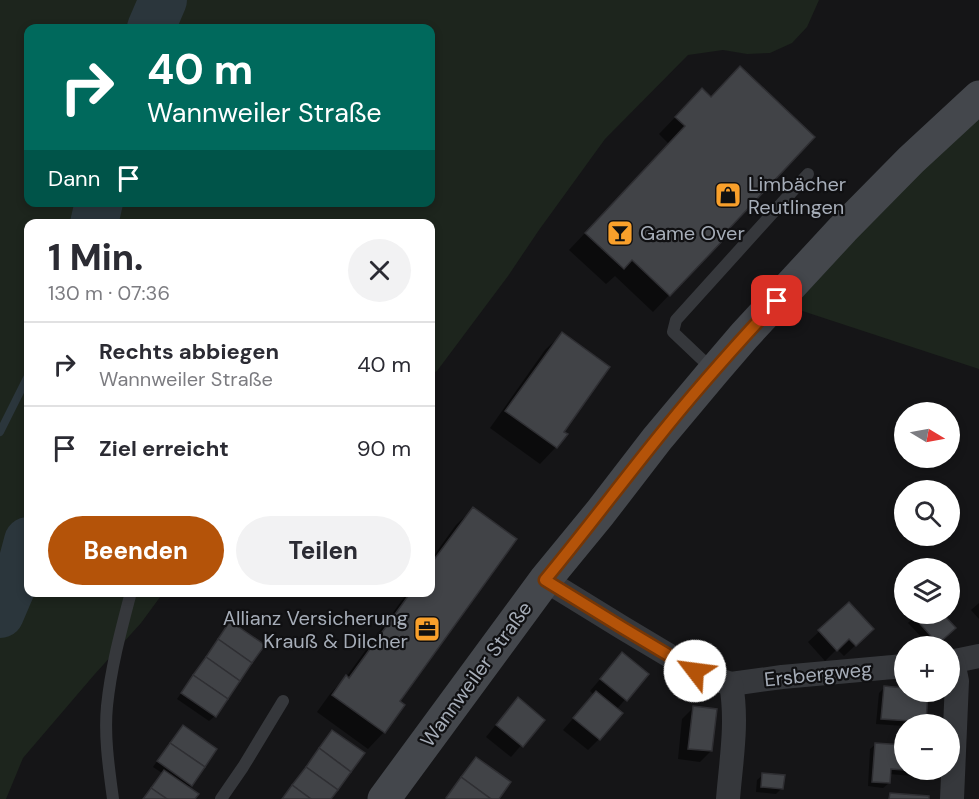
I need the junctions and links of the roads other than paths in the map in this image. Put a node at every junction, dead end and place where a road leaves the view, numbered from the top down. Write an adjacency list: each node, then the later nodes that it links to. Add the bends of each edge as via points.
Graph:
1 (979, 97): 3 (main road, Wannweiler Straße, via 858,214)
2 (808, 174): 3 (lane, via 676,320 673,332)
3 (714, 371): 4 (main road, Wannweiler Straße)
4 (545, 580): 9 (street, Ersbergweg, via 695,671); 14 (main road, Wannweiler Straße)
5 (130, 597): 12 (lane, via 107,708)
6 (979, 656): 7 (street)
7 (960, 660)
8 (894, 667): 9 (street, Ersbergweg)
9 (731, 684): 15 (street, via 735,715)
10 (283, 701): 13 (lane)
11 (956, 702): 16 (street)
12 (113, 799)
13 (221, 799)
14 (384, 799)
15 (728, 799)
16 (952, 799)

